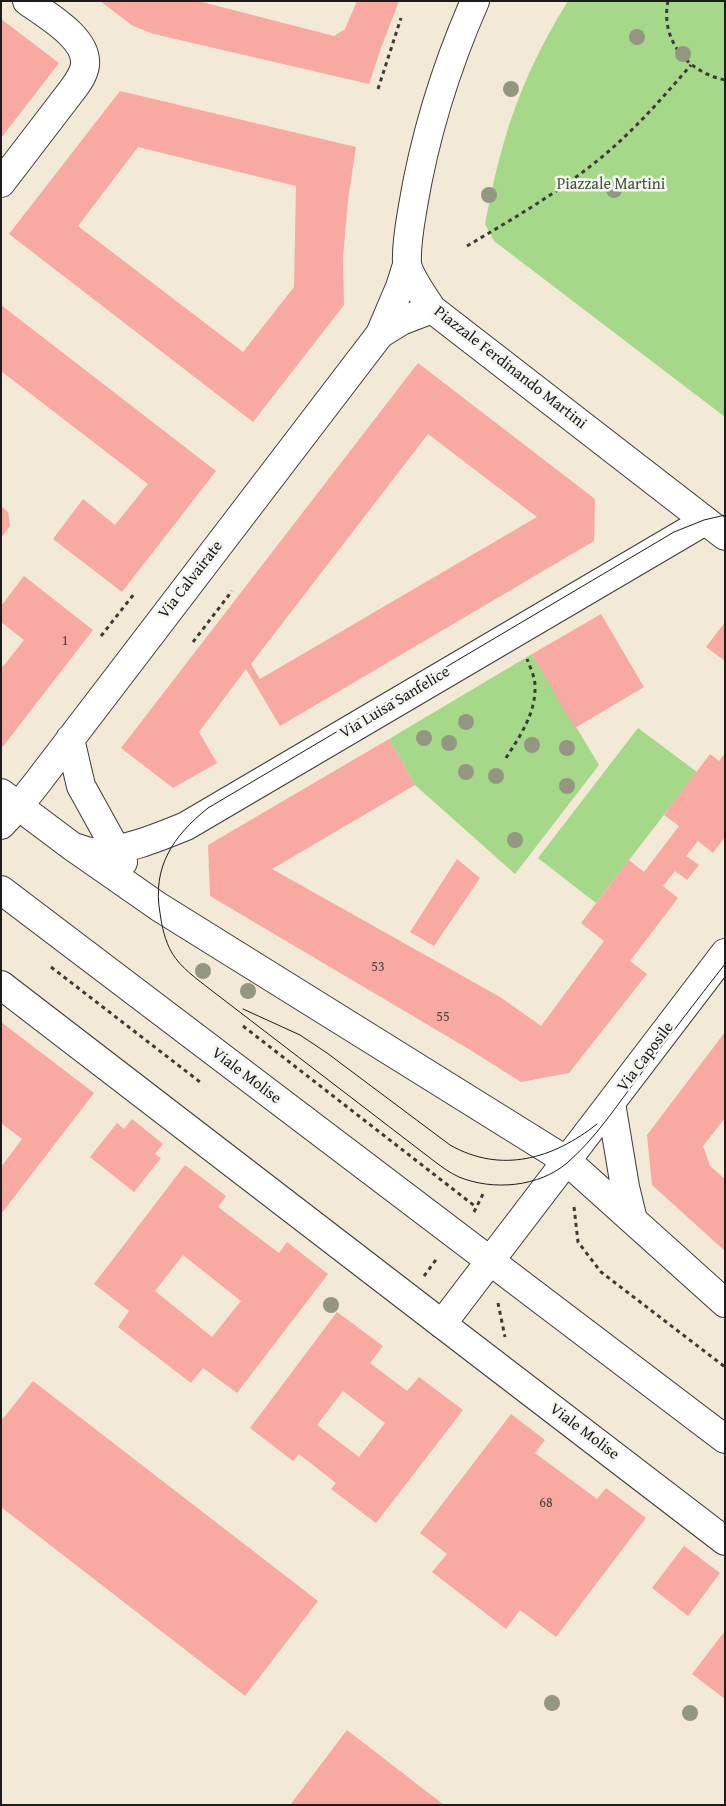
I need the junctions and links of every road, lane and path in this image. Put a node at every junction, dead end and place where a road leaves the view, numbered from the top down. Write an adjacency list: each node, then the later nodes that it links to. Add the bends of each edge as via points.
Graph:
1 (27, 1): 8 (street, via 79,42 85,64 73,89)
2 (475, 1): 10 (street, via 443,80 430,123 417,183)
3 (668, 1): 5 (path, via 669,31 678,50)
4 (401, 18): 7 (path)
5 (691, 65): 6 (path, via 707,75); 9 (path, via 652,110 578,176)
6 (725, 80)
7 (378, 88)
8 (1, 183)
9 (467, 246)
10 (407, 265): 11 (street, Piazzale Ferdinando Martini); 12 (street, Via Calvairate)
11 (432, 309): 12 (street, Via Calvairate, via 400,321); 13 (street, Piazzale Ferdinando Martini)
12 (380, 334): 19 (street, Via Calvairate)
13 (715, 528): 23 (street, Via Luisa Sanfelice, via 186,826)
14 (232, 591): 17 (path)
15 (134, 594): 16 (path)
16 (101, 636)
17 (193, 642)
18 (523, 652): 20 (path, via 535,684 532,710)
19 (70, 739): 21 (street, Via Calvairate); 23 (street, via 81,786)
20 (506, 758)
21 (7, 808): 22 (street)
22 (73, 847): 23 (street, Via Luisa Sanfelice, via 92,852); 25 (street)
23 (116, 848): 25 (street, via 135,884)
24 (1, 890): 38 (street, Viale Molise)
25 (158, 907): 32 (street)
26 (725, 953): 31 (street, Via Caposile)
27 (47, 964): 30 (path, Viale Molise)
28 (1, 985): 41 (street, Viale Molise)
29 (243, 1026): 34 (path)
30 (200, 1082)
31 (611, 1103): 32 (street, Via Caposile); 36 (street)
32 (567, 1161): 36 (street); 38 (street); 42 (path, via 578,1242 601,1272)
33 (484, 1192): 34 (path)
34 (476, 1207): 35 (path)
35 (474, 1212)
36 (633, 1220): 40 (street)
37 (439, 1257): 39 (path)
38 (490, 1261): 41 (street); 43 (street, Viale Molise)
39 (422, 1279)
40 (725, 1303)
41 (442, 1324): 44 (street, Viale Molise)
42 (725, 1367)
43 (725, 1439)
44 (725, 1541)

